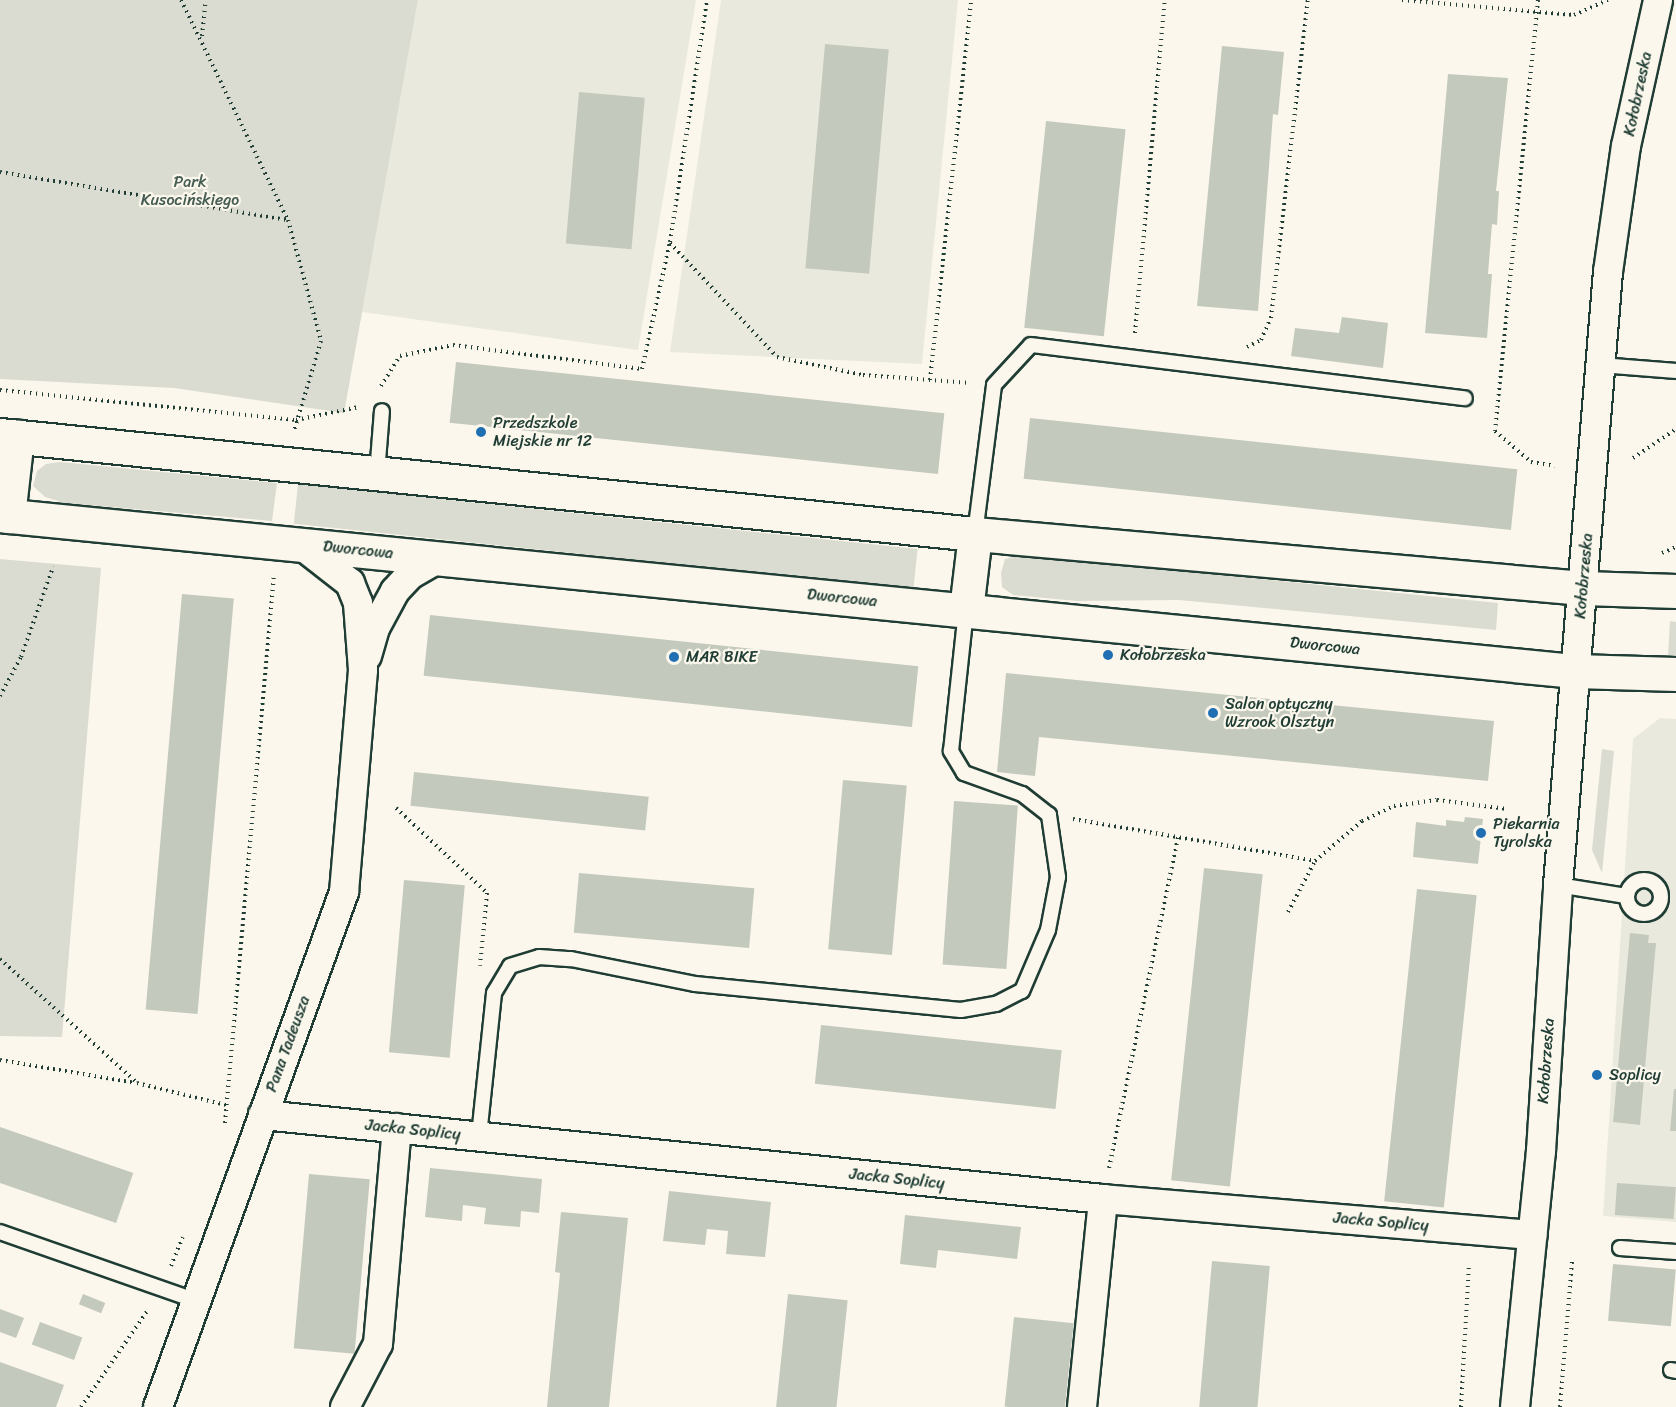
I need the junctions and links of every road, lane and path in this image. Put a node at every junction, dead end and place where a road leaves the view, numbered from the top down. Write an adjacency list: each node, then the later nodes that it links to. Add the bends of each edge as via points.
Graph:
1 (181, 0): 12 (path)
2 (206, 0): 12 (path)
3 (706, 0): 15 (path)
4 (971, 0): 20 (path)
5 (1165, 0): 16 (path)
6 (1308, 0): 17 (path, via 1272,318 1261,340)
7 (1402, 0): 11 (path)
8 (1538, 0): 11 (path)
9 (1608, 0): 11 (path, via 1574,15)
10 (1658, 0): 18 (street, Kołobrzeska, via 1626,146 1608,272)
11 (1537, 11): 31 (path, via 1495,430 1531,462)
12 (202, 37): 14 (path)
13 (0, 172): 14 (path)
14 (288, 220): 27 (path, via 321,341)
15 (670, 242): 20 (path, via 777,357 863,375); 23 (path, via 642,369 453,345 400,356)
16 (1134, 340)
17 (1237, 352)
18 (1601, 365): 19 (lane); 41 (street, Kołobrzeska)
19 (1676, 371)
20 (930, 380): 21 (path)
21 (994, 385): 24 (lane, via 1031,345); 35 (lane)
22 (0, 390): 27 (path)
23 (375, 395)
24 (1465, 398)
25 (369, 405): 27 (path)
26 (382, 411): 33 (lane)
27 (296, 420): 32 (path)
28 (1676, 429): 30 (path)
29 (9, 436): 32 (street, Dworcowa); 34 (street, Dworcowa)
30 (1633, 458)
31 (1555, 466)
32 (286, 467): 33 (street, Dworcowa)
33 (377, 476): 35 (street, Dworcowa)
34 (4, 515): 36 (street, Dworcowa)
35 (975, 534): 41 (street, Dworcowa); 43 (street)
36 (289, 543): 39 (street, Dworcowa); 44 (street, Pana Tadeusza, via 350,583 358,603); 60 (path)
37 (1676, 547): 38 (path)
38 (1662, 553)
39 (440, 558): 43 (street, Dworcowa); 44 (street, Pana Tadeusza, via 410,575 395,591 375,628)
40 (52, 567): 47 (path, via 21,657)
41 (1583, 588): 42 (street, Dworcowa); 45 (street, Kołobrzeska)
42 (1676, 591)
43 (966, 610): 45 (street, Dworcowa); 50 (lane, via 951,751 964,773 1022,794)
44 (363, 670): 61 (street, Pana Tadeusza, via 344,892)
45 (1575, 671): 46 (street, Dworcowa); 53 (street, Kołobrzeska)
46 (1676, 674)
47 (0, 696)
48 (396, 808): 57 (path, via 487,893)
49 (1508, 809): 52 (path, via 1437,800 1394,806 1362,821)
50 (1049, 814): 51 (path); 64 (lane, via 1058,877 1048,930 1022,991 996,1004 962,1010 695,984 571,959 539,957 510,966 494,993)
51 (1178, 837): 52 (path); 65 (path)
52 (1315, 861): 55 (path)
53 (1558, 885): 54 (lane); 68 (street, Kołobrzeska)
54 (1626, 896)
55 (1288, 912)
56 (0, 959): 59 (path)
57 (479, 973)
58 (0, 1060): 59 (path)
59 (137, 1083): 60 (path)
60 (226, 1106): 63 (path)
61 (262, 1115): 62 (street, Jacka Soplicy); 74 (street, Pana Tadeusza)
62 (398, 1128): 64 (street, Jacka Soplicy); 77 (street, via 378,1344)
63 (225, 1129)
64 (479, 1137): 65 (street, Jacka Soplicy)
65 (1103, 1200): 68 (street, Jacka Soplicy); 78 (street)
66 (0, 1232): 73 (lane)
67 (184, 1234): 73 (path)
68 (1532, 1235): 80 (street, Kołobrzeska)
69 (1620, 1248): 70 (lane)
70 (1676, 1252)
71 (1572, 1260): 81 (path)
72 (1469, 1263): 79 (path)
73 (163, 1289): 74 (lane); 75 (path)
74 (194, 1300): 76 (street, Pana Tadeusza)
75 (81, 1407)
76 (158, 1407)
77 (345, 1407)
78 (1082, 1407)
79 (1461, 1407)
80 (1515, 1407)
81 (1560, 1407)

